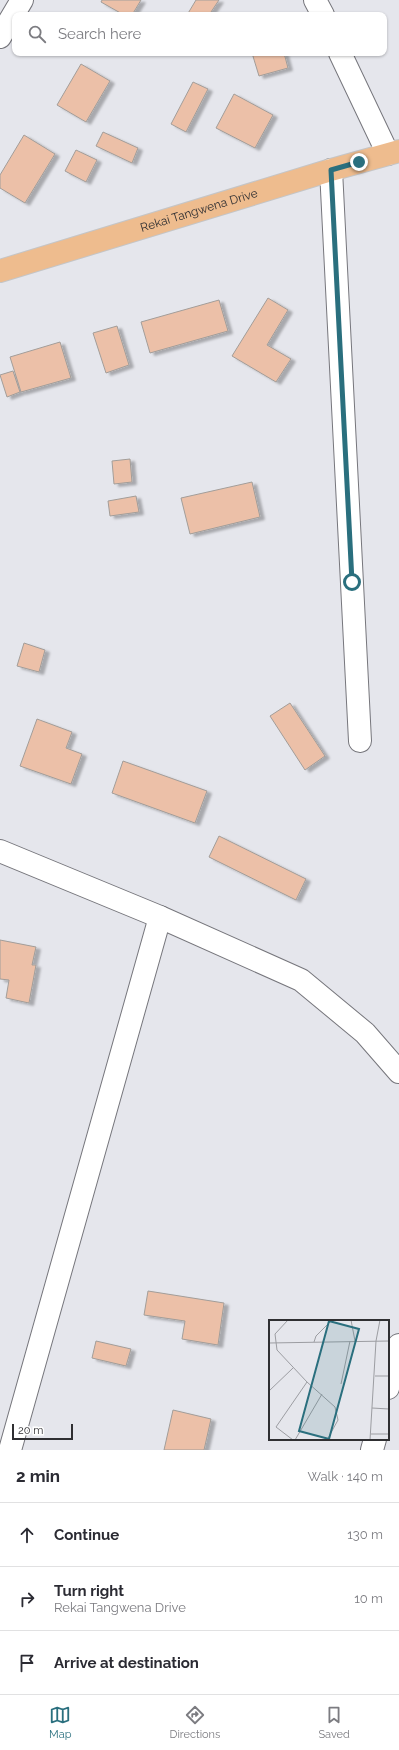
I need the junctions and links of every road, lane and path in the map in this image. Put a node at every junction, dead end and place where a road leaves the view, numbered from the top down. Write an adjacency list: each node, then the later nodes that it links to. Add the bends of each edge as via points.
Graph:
1 (22, 0): 3 (street)
2 (316, 0): 4 (street)
3 (15, 12)
4 (321, 12)
5 (12, 17): 6 (street)
6 (0, 37)
7 (342, 56): 8 (street)
8 (393, 153): 9 (main road, Rekai Tangwena Drive)
9 (331, 170): 10 (main road, Rekai Tangwena Drive); 11 (street)
10 (0, 271)
11 (360, 741)
12 (0, 851): 13 (street)
13 (160, 917): 14 (street, via 301,980 365,1033); 18 (street)
14 (399, 1072)
15 (399, 1345): 16 (street)
16 (389, 1384)
17 (375, 1440): 19 (street)
18 (10, 1450)
19 (372, 1450)

